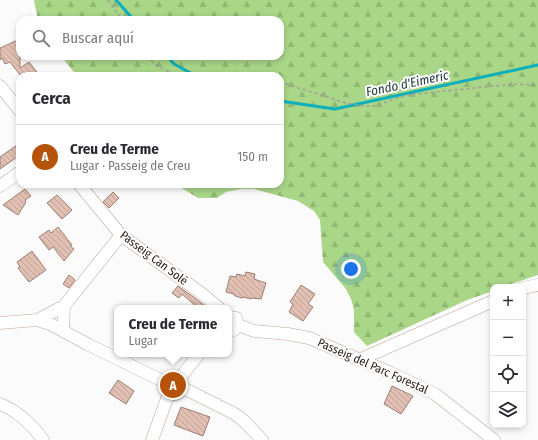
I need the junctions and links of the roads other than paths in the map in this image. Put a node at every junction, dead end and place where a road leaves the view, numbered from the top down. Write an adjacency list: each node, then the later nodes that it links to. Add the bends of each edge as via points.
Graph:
1 (0, 86): 2 (street)
2 (16, 106)
3 (16, 175): 4 (street)
4 (0, 186)
5 (83, 188): 6 (street, Passeig Can Solé)
6 (121, 235): 10 (street, Passeig Can Solé); 11 (street)
7 (538, 284): 8 (street)
8 (526, 287)
9 (490, 302): 17 (street)
10 (216, 305)
11 (64, 306): 12 (street); 15 (street)
12 (37, 320): 13 (street); 15 (street)
13 (0, 323)
14 (232, 324): 17 (street, Passeig del Parc Forestal, via 254,331 309,338)
15 (63, 331): 19 (street)
16 (197, 357): 18 (street)
17 (361, 359): 24 (street, Passeig del Parc Forestal, via 435,394)
18 (181, 384): 19 (street, via 180,393 174,395); 23 (street, via 235,414)
19 (168, 388): 22 (street)
20 (0, 404): 21 (street, via 21,416)
21 (43, 440)
22 (152, 440)
23 (262, 440)
24 (494, 440)

